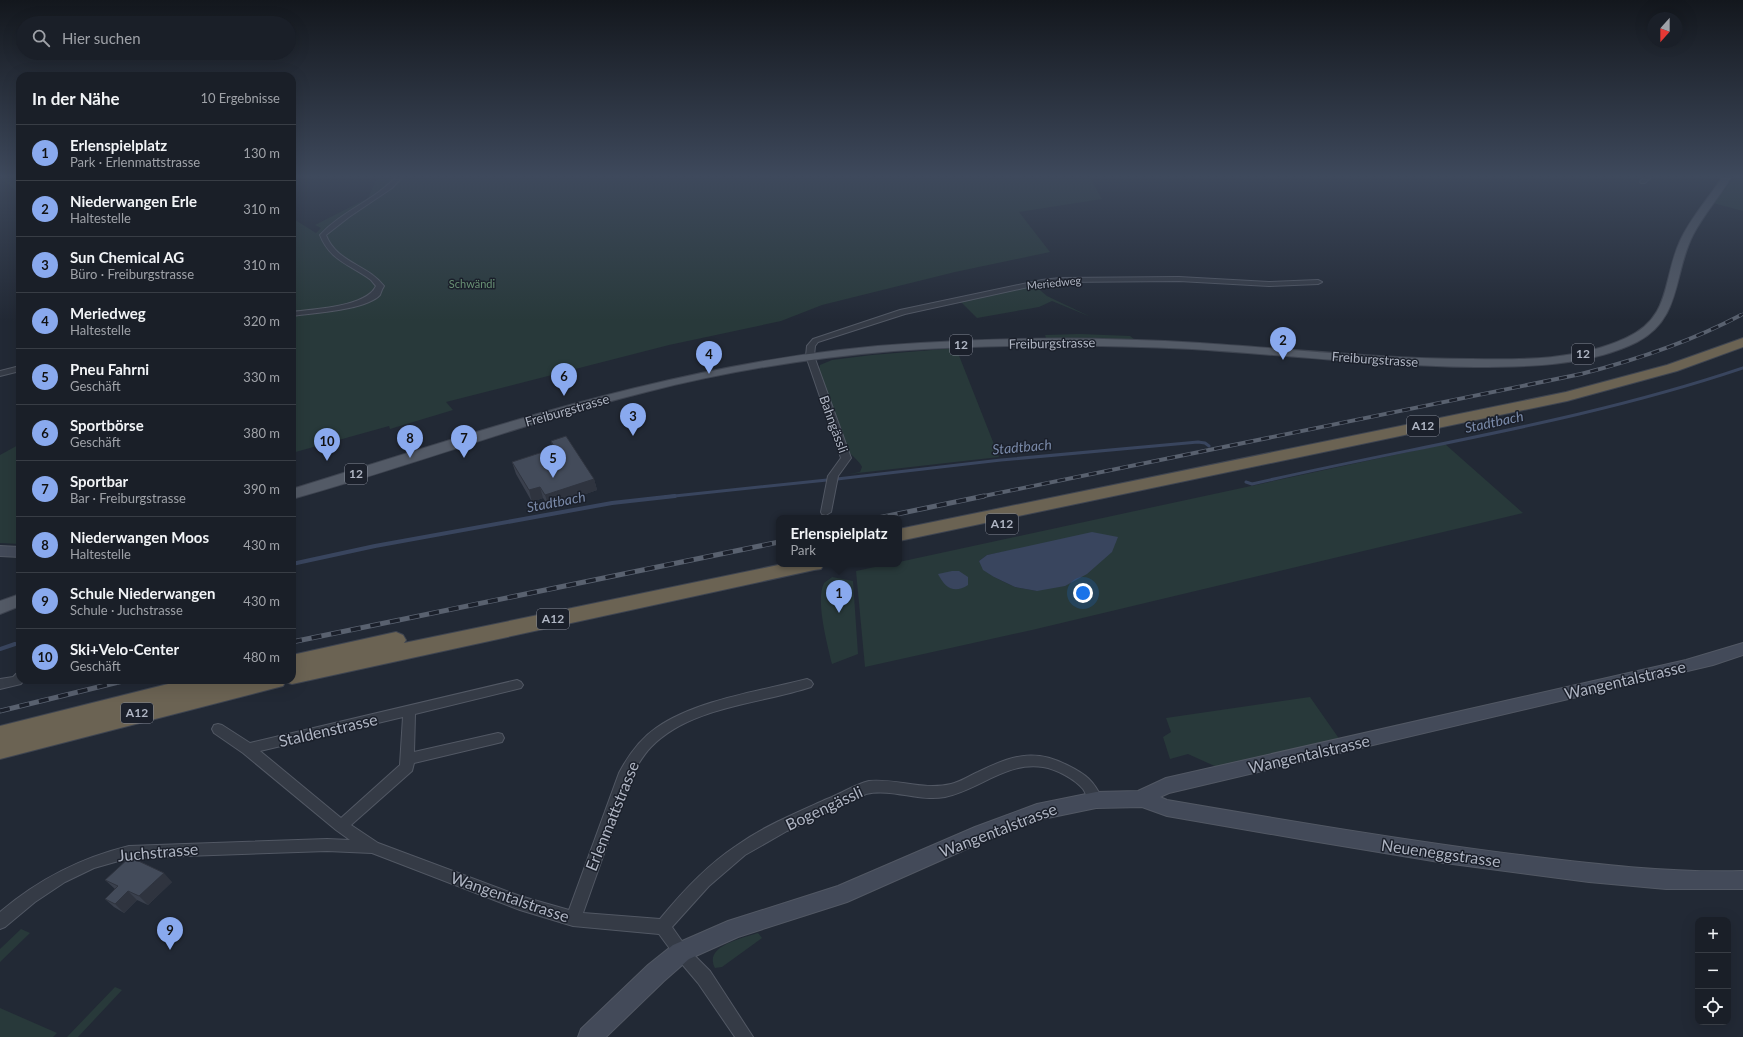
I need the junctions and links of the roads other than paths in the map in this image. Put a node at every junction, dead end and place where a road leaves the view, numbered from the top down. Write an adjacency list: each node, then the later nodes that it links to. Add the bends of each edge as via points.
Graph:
1 (336, 224): 4 (street, via 323,235 325,243 333,254 372,278 380,286 379,291 359,303)
2 (1694, 224): 7 (main road, Freiburgstrasse / 12, via 1683,244 1674,269 1668,304 1659,320 1627,342 1550,360 1448,363 1195,346 1073,342 924,346)
3 (1318, 282): 7 (street, Meriedweg, via 1261,284 1150,278 1042,282 903,312 829,335 813,342)
4 (296, 313)
5 (1743, 342): 12 (highway, A12, via 1672,368 1567,396)
6 (1743, 353): 13 (highway, A12, via 1668,380 1578,403)
7 (810, 356): 10 (main road, Freiburgstrasse / 12, via 722,371 626,393); 11 (street, Bahngässli, via 846,458 833,476)
8 (16, 369): 9 (street)
9 (0, 374)
10 (296, 493)
11 (826, 512)
12 (902, 534)
13 (902, 545)
14 (0, 551): 15 (street)
15 (16, 552)
16 (776, 561): 21 (highway, A12)
17 (800, 567): 22 (highway, A12)
18 (16, 603): 19 (main road)
19 (0, 608)
20 (1743, 649): 36 (street, Wangentalstrasse, via 1664,671 1166,786)
21 (296, 662)
22 (296, 675)
23 (16, 681): 24 (street)
24 (0, 684)
25 (202, 684): 31 (highway, A12)
26 (258, 684): 33 (highway, A12)
27 (807, 684): 42 (street, Erlenmattstrasse, via 695,713 650,739 632,761 626,773)
28 (517, 685): 29 (street, Staldenstrasse)
29 (409, 711): 34 (street, Staldenstrasse); 35 (street)
30 (218, 729): 34 (street, Wangentalstrasse)
31 (0, 735)
32 (498, 738): 35 (street)
33 (0, 749)
34 (248, 749): 38 (street, Wangentalstrasse)
35 (407, 759): 38 (street, via 407,767)
36 (1142, 799): 37 (street, Wangentalstrasse); 41 (street, Neueneggstrasse, via 1167,808 1484,860 1669,881)
37 (1096, 800): 44 (street, Bogengässli, via 1085,781 1051,763 1034,760 1010,764 960,787 936,792 869,787 800,817 752,843 708,877); 45 (street, Wangentalstrasse, via 1037,812 982,833 840,895 735,928)
38 (341, 826): 40 (street, Wangentalstrasse)
39 (264, 846): 40 (street, Wangentalstrasse, via 327,844); 43 (street, Juchstrasse, via 129,852 108,856 52,880)
40 (373, 847): 42 (street, Wangentalstrasse, via 520,903)
41 (1743, 880)
42 (573, 919): 44 (street, Wangentalstrasse)
43 (0, 922)
44 (663, 927): 45 (street)
45 (681, 952): 46 (street, Wangentalstrasse); 47 (street, via 704,977)
46 (589, 1037)
47 (745, 1037)

